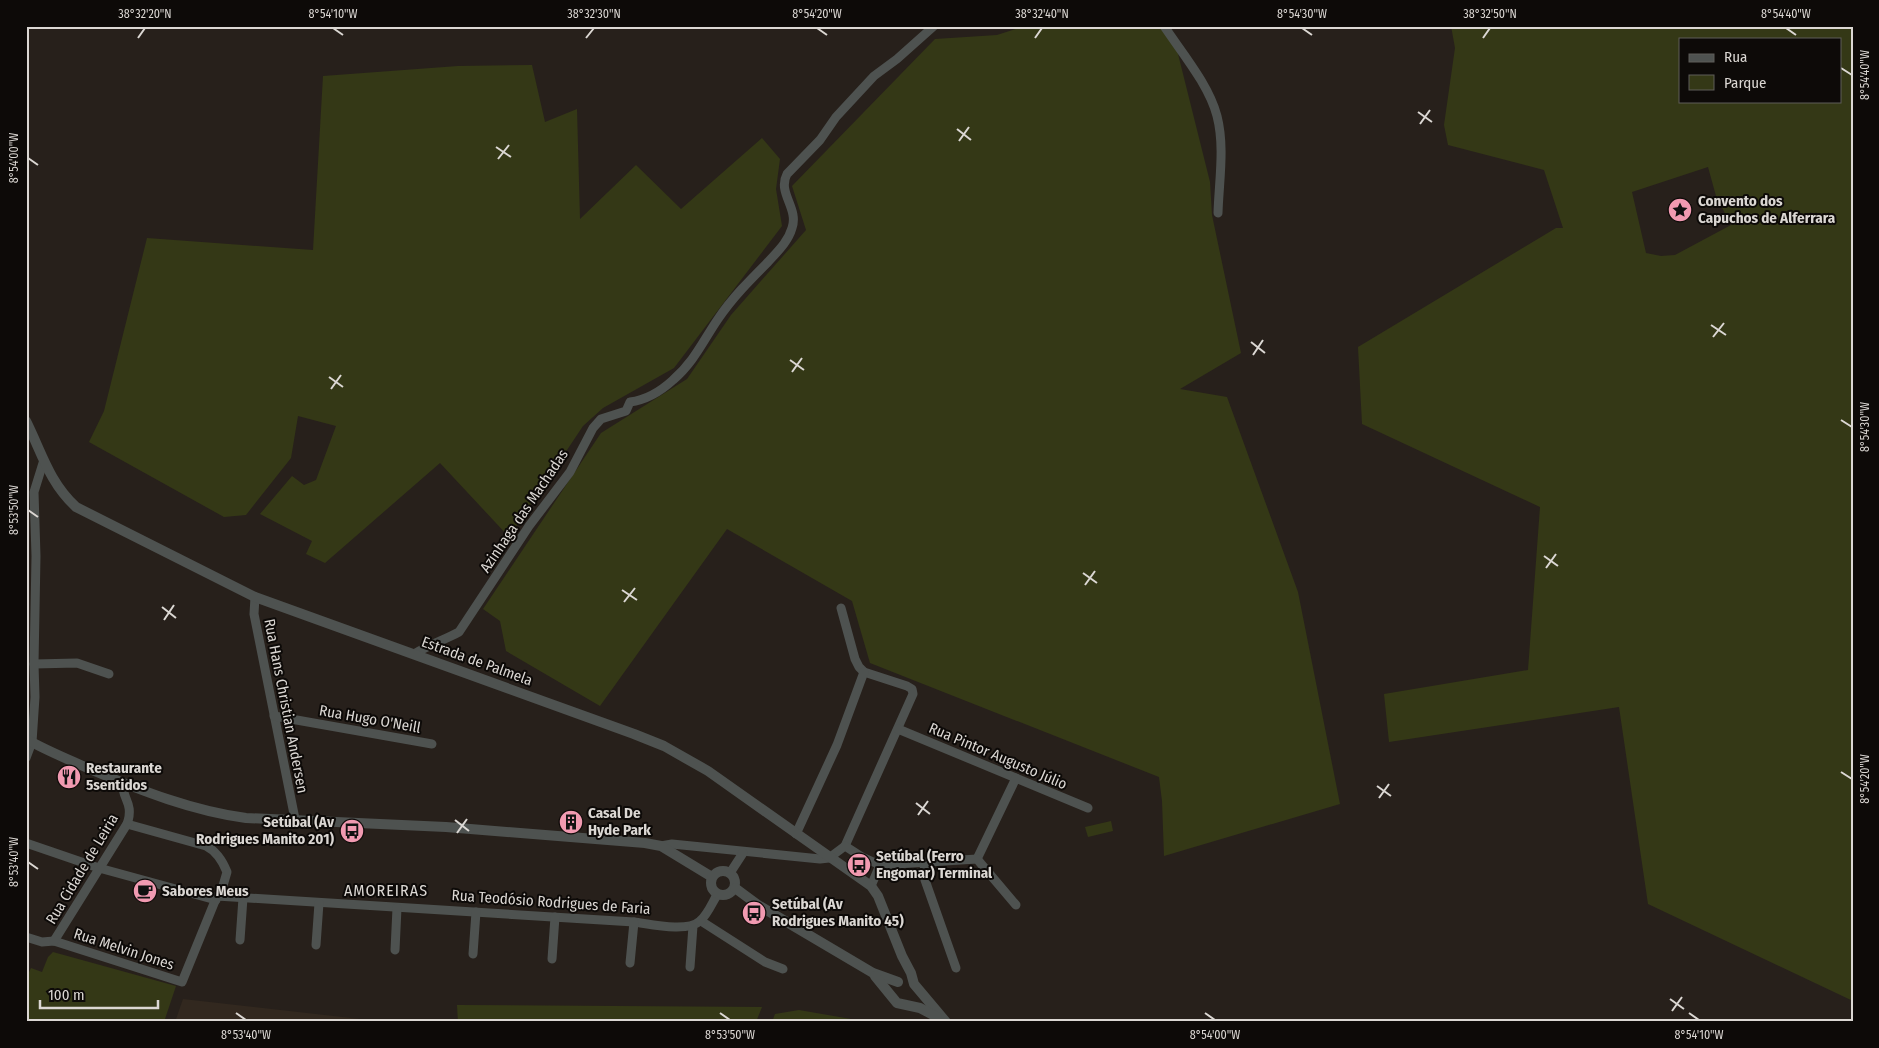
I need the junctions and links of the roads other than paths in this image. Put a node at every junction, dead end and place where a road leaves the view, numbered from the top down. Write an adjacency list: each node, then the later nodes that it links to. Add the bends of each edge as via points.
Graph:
1 (934, 26): 8 (street, Azinhaga das Machadas, via 874,76 787,174 783,188 794,219 790,234 726,308 695,357 673,380 651,395 630,402 626,411 597,423 570,472 529,526 458,632)
2 (1164, 26): 3 (street, via 1202,83 1215,110 1221,140)
3 (1218, 213)
4 (26, 421): 5 (street, Estrada de Palmela)
5 (43, 462): 6 (street, Estrada de Palmela, via 66,498 76,507); 9 (street, via 34,492)
6 (256, 597): 8 (street, Estrada de Palmela); 14 (street, Rua Hans Christian Andersen, via 254,614)
7 (842, 608): 10 (street, via 855,659)
8 (414, 654): 24 (street, Estrada de Palmela, via 664,746 708,771)
9 (34, 664): 11 (street, via 78,663); 13 (street)
10 (864, 672): 15 (street, via 912,689 913,694); 24 (street, via 837,744)
11 (109, 674)
12 (26, 691): 13 (street)
13 (35, 696): 16 (street)
14 (274, 716): 17 (street, Rua Hugo O'Neill); 22 (street, Rua Hans Christian Andersen)
15 (898, 729): 19 (street, Rua Pintor Augusto Júlio); 27 (street)
16 (29, 740): 18 (street); 20 (street)
17 (432, 744)
18 (26, 758)
19 (1016, 778): 21 (street, Rua Pintor Augusto Júlio); 30 (street)
20 (124, 783): 22 (street, via 219,814); 23 (street, Rua Cidade de Leiria, via 122,790 130,809)
21 (1088, 808)
22 (295, 819): 26 (street, via 446,827)
23 (127, 824): 33 (street, Rua Cidade de Leiria); 39 (street, via 206,846 216,852 227,872)
24 (796, 834): 29 (street, Estrada de Palmela)
25 (26, 843): 33 (street, Rua Teodósio Rodrigues de Faria)
26 (660, 846): 28 (street, via 672,844); 35 (street)
27 (846, 846): 29 (street); 32 (street)
28 (743, 852): 29 (street); 34 (street)
29 (829, 858): 36 (street, Estrada de Palmela)
30 (977, 859): 31 (street); 42 (street)
31 (924, 862): 32 (street); 59 (street, via 925,880)
32 (880, 866): 36 (street)
33 (100, 868): 39 (street, Rua Teodósio Rodrigues de Faria); 51 (street, Rua Cidade de Leiria)
34 (730, 873): 35 (street, via 722,871); 37 (street, via 736,882)
35 (712, 877): 38 (street, via 712,889)
36 (871, 886): 55 (street, Estrada de Palmela)
37 (735, 888): 38 (street, via 725,896); 61 (street)
38 (717, 894): 46 (street)
39 (218, 898): 40 (street, Rua Teodósio Rodrigues de Faria); 51 (street, Rua Melvin Jones, via 182,982)
40 (243, 898): 41 (street, Rua Teodósio Rodrigues de Faria); 50 (street)
41 (319, 903): 43 (street, Rua Teodósio Rodrigues de Faria); 52 (street)
42 (1016, 905)
43 (398, 908): 44 (street, Rua Teodósio Rodrigues de Faria); 53 (street)
44 (476, 912): 45 (street, Rua Teodósio Rodrigues de Faria); 54 (street)
45 (555, 917): 47 (street, Rua Teodósio Rodrigues de Faria); 56 (street)
46 (701, 920): 48 (street); 60 (street, via 765,962)
47 (634, 922): 48 (street, Rua Teodósio Rodrigues de Faria); 57 (street)
48 (693, 926): 58 (street)
49 (26, 936): 51 (street, via 42,942)
50 (240, 940)
51 (54, 941)
52 (316, 945)
53 (395, 950)
54 (473, 954)
55 (902, 956): 62 (street, Estrada de Palmela); 63 (street, Estrada de Palmela)
56 (552, 959)
57 (630, 964)
58 (690, 967)
59 (956, 968)
60 (783, 969)
61 (873, 973): 62 (street); 64 (street)
62 (899, 981): 63 (street, via 907,980); 64 (street, via 892,990)
63 (915, 986): 65 (street, via 914,999); 66 (street, Estrada de Palmela)
64 (893, 997): 65 (street)
65 (905, 1005): 66 (street, Estrada de Palmela, via 920,1008)
66 (946, 1022)

